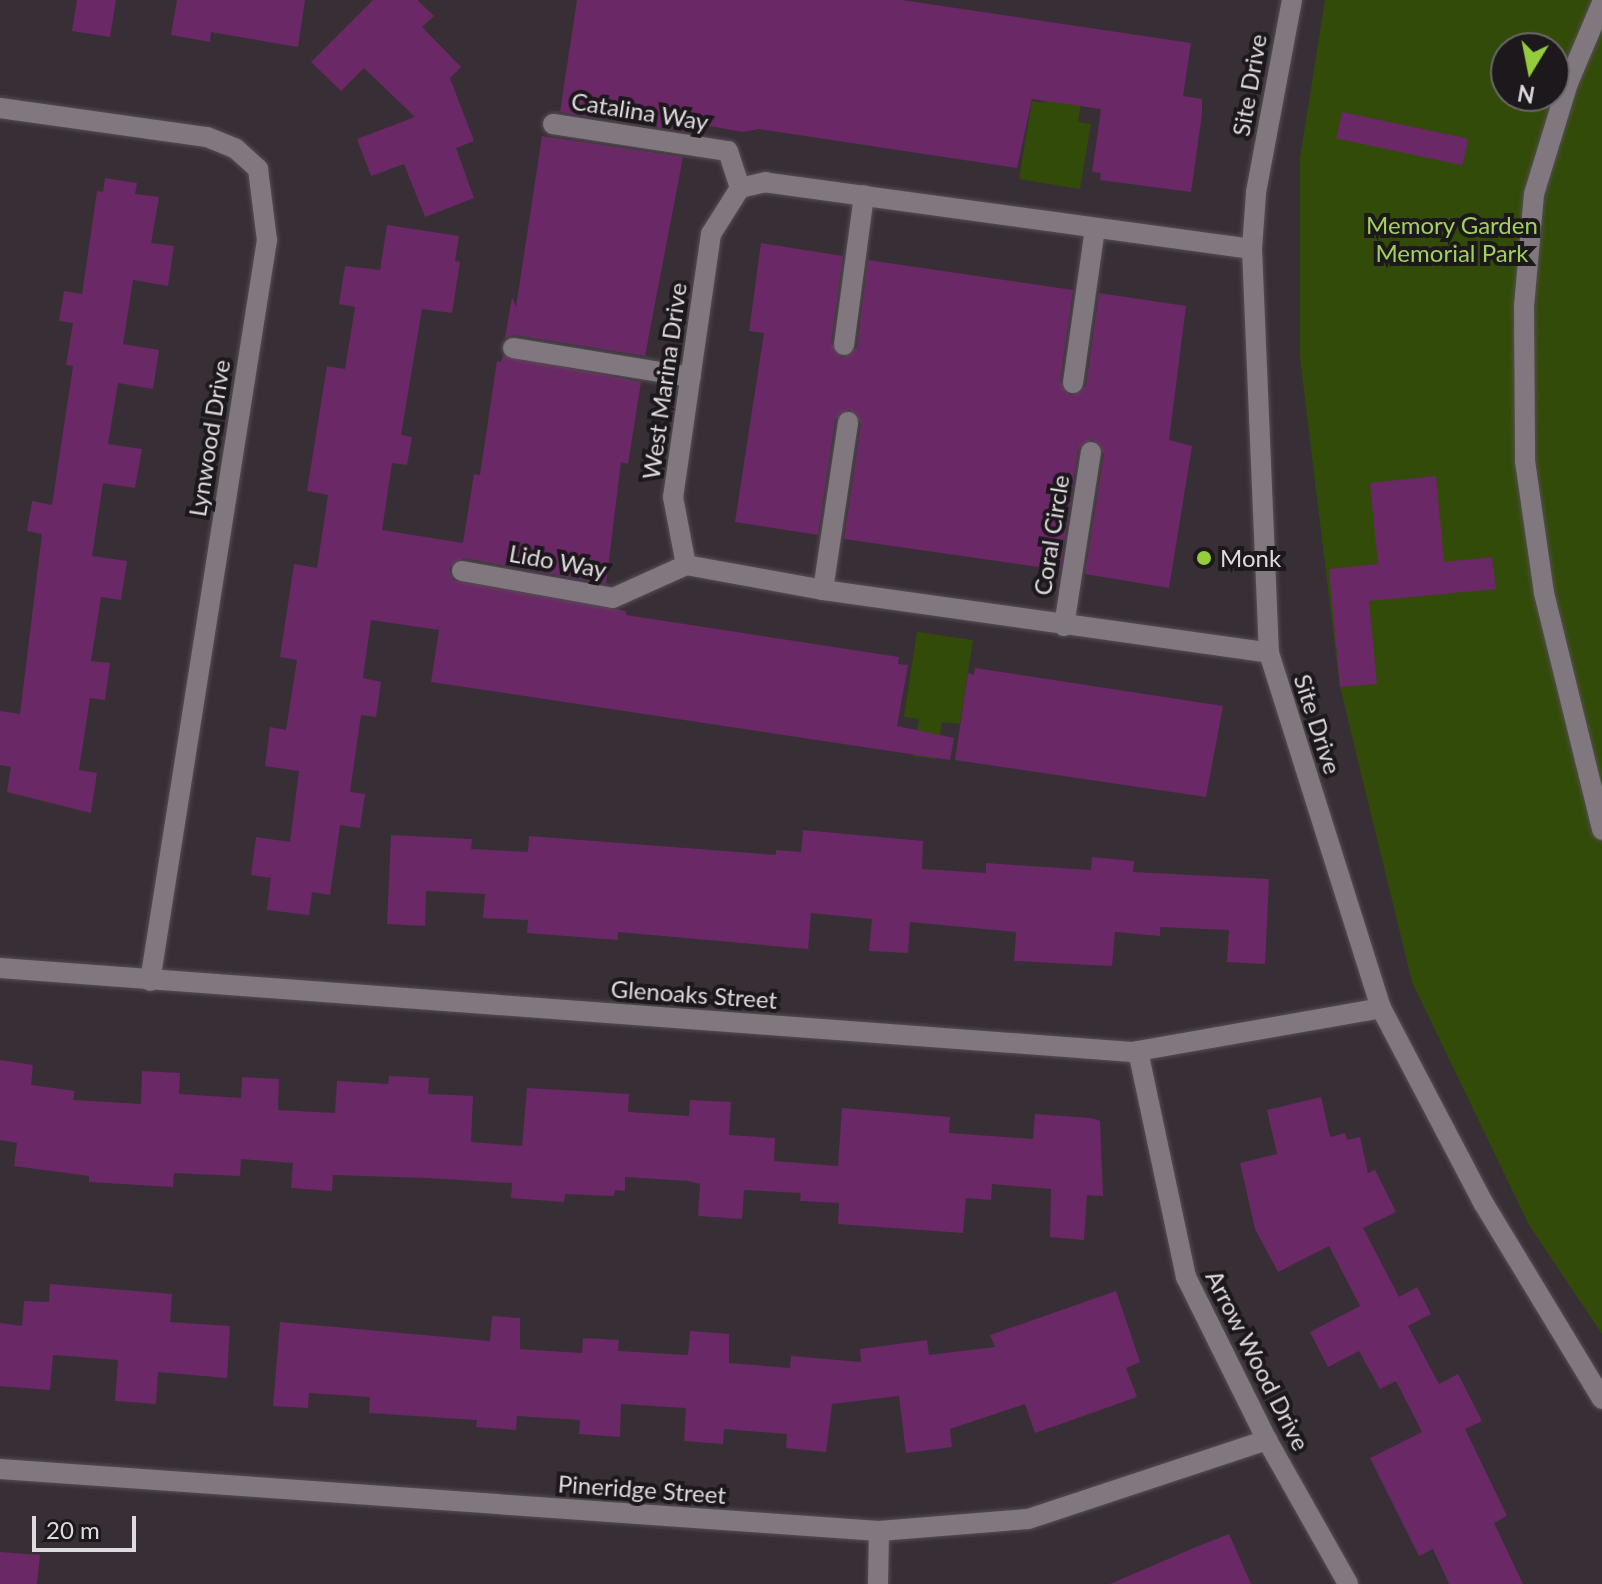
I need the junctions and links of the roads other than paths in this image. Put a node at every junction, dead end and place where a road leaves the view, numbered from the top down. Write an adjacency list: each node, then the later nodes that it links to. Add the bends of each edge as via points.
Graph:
1 (1292, 0): 8 (street, Site Drive, via 1256,193)
2 (1602, 3): 20 (street, via 1568,83 1534,194 1524,306 1525,461 1544,593)
3 (0, 108): 22 (street, Lynwood Drive, via 207,137 236,149 258,169 267,240)
4 (553, 124): 5 (street, Catalina Way, via 728,151)
5 (740, 188): 6 (street, via 766,182); 11 (street, West Marina Drive, via 711,234)
6 (864, 195): 7 (street); 9 (street)
7 (1095, 229): 8 (street); 12 (street)
8 (1252, 249): 19 (street, Site Drive)
9 (844, 345)
10 (513, 348): 11 (street)
11 (691, 377): 15 (street, West Marina Drive, via 673,497)
12 (1073, 383)
13 (848, 422): 17 (street)
14 (1091, 452): 18 (street, Coral Circle)
15 (686, 565): 16 (street, Lido Way, via 613,598); 17 (street)
16 (462, 571)
17 (823, 590): 18 (street)
18 (1064, 626): 19 (street)
19 (1269, 653): 23 (street, Site Drive)
20 (1602, 830)
21 (0, 968): 22 (street, Glenoaks Street)
22 (150, 981): 24 (street, Glenoaks Street)
23 (1381, 1008): 24 (street, Glenoaks Street); 25 (street, Site Drive, via 1484,1204)
24 (1138, 1051): 26 (street, Arrow Wood Drive, via 1186,1277)
25 (1602, 1399)
26 (1267, 1440): 28 (street, Pineridge Street, via 1028,1519); 30 (street, Arrow Wood Drive)
27 (0, 1469): 28 (street, Pineridge Street)
28 (879, 1531): 29 (street)
29 (878, 1584)
30 (1348, 1584)

